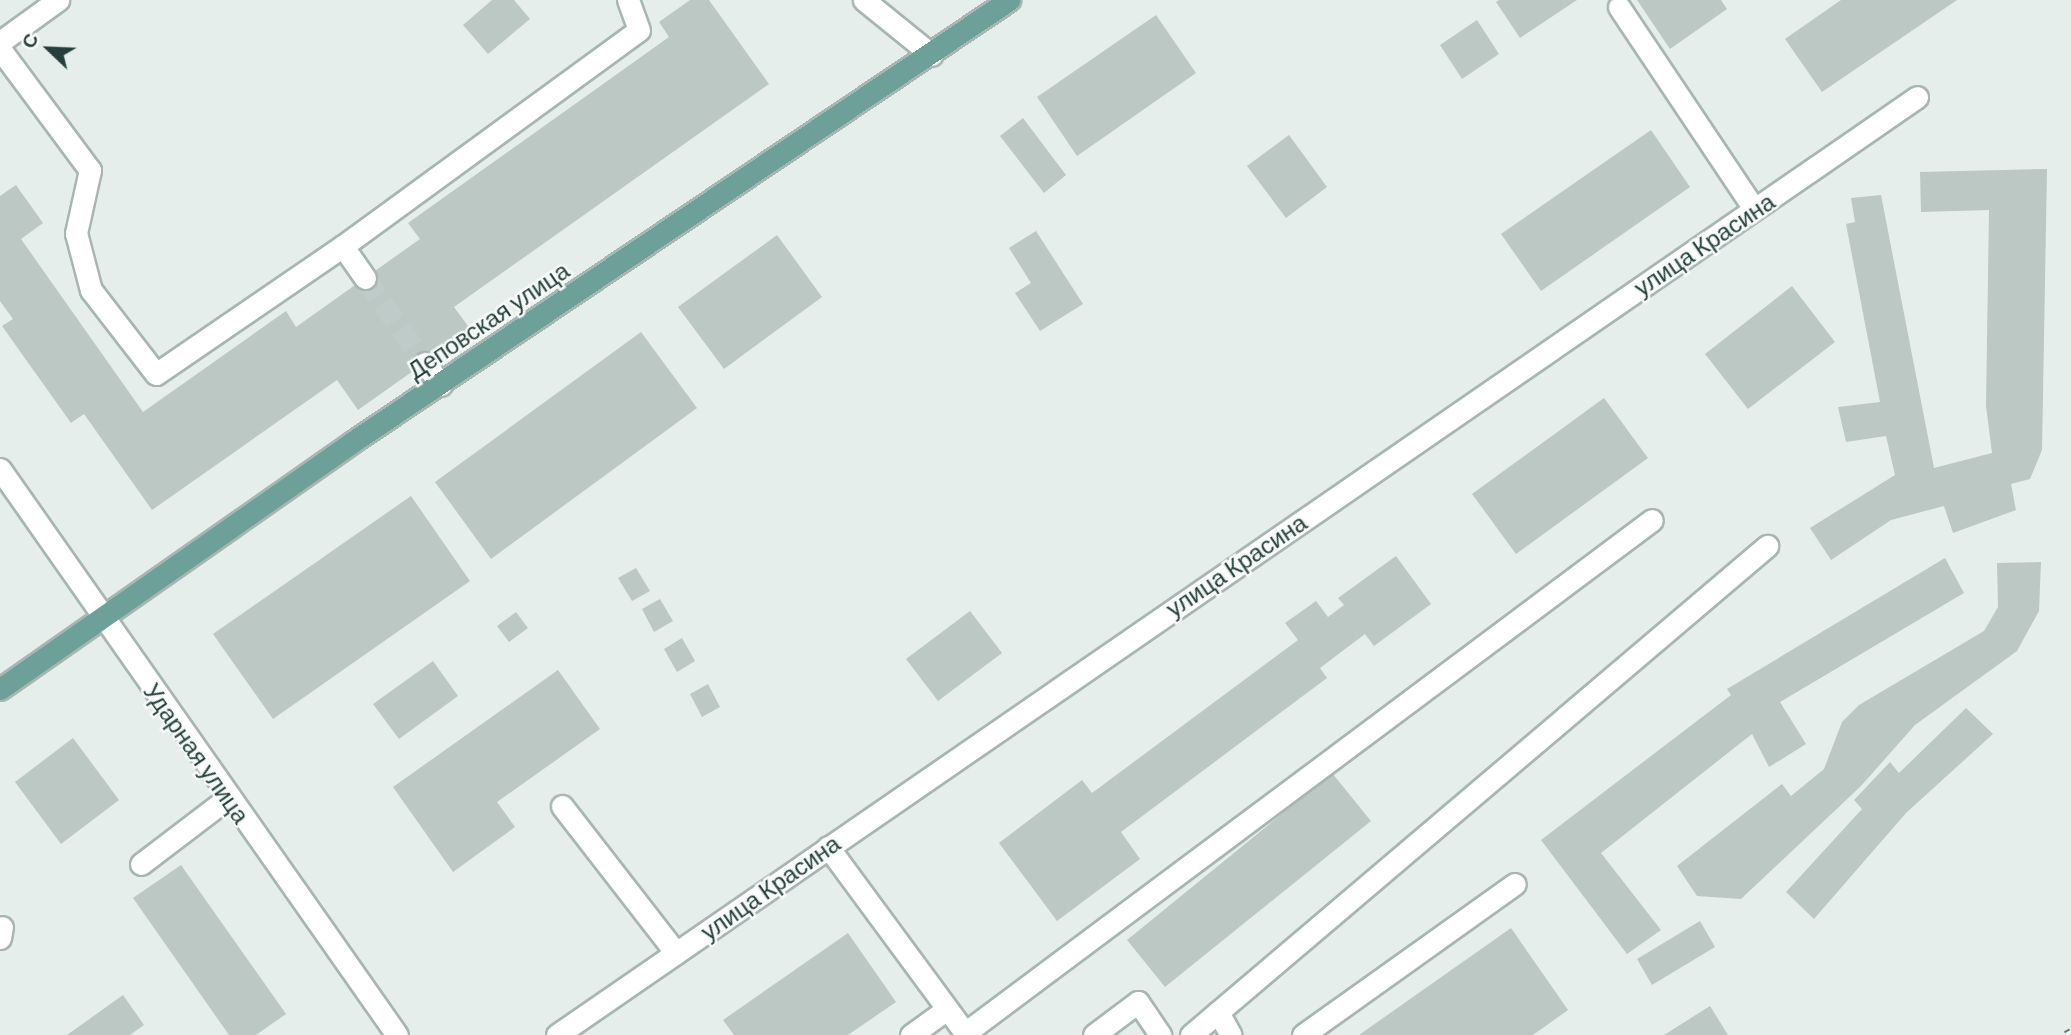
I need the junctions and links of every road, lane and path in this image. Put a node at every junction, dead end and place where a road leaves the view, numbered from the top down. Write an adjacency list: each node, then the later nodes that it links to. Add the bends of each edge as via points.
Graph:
1 (58, 0): 6 (street)
2 (628, 0): 11 (street, via 639,30)
3 (864, 0): 8 (street)
4 (1009, 0): 8 (main road, Деповская улица)
5 (1619, 7): 10 (street)
6 (0, 42)
7 (0, 49): 11 (street, via 90,170 76,233 92,290 156,374)
8 (932, 55): 14 (main road, Деповская улица)
9 (1917, 97): 10 (street, улица Красина)
10 (1754, 209): 22 (street, улица Красина)
11 (343, 246): 12 (street)
12 (365, 278)
13 (425, 363): 14 (street)
14 (441, 385): 18 (main road, Деповская улица)
15 (0, 469): 18 (street, Ударная улица)
16 (1652, 520): 28 (street)
17 (1767, 546): 27 (street)
18 (102, 619): 19 (main road, Деповская улица); 20 (street, Ударная улица)
19 (0, 690)
20 (229, 797): 23 (street); 29 (street, Ударная улица)
21 (562, 806): 25 (street)
22 (828, 847): 25 (street, улица Красина); 26 (street)
23 (141, 864)
24 (1515, 884): 36 (street)
25 (676, 953): 30 (street, улица Красина)
26 (947, 1009): 28 (street); 31 (street)
27 (1218, 1012): 34 (street); 35 (street)
28 (965, 1034)
29 (397, 1035)
30 (557, 1035)
31 (911, 1035)
32 (1094, 1035): 33 (street, via 1138,1002)
33 (1160, 1035)
34 (1191, 1035)
35 (1231, 1035)
36 (1303, 1035)

